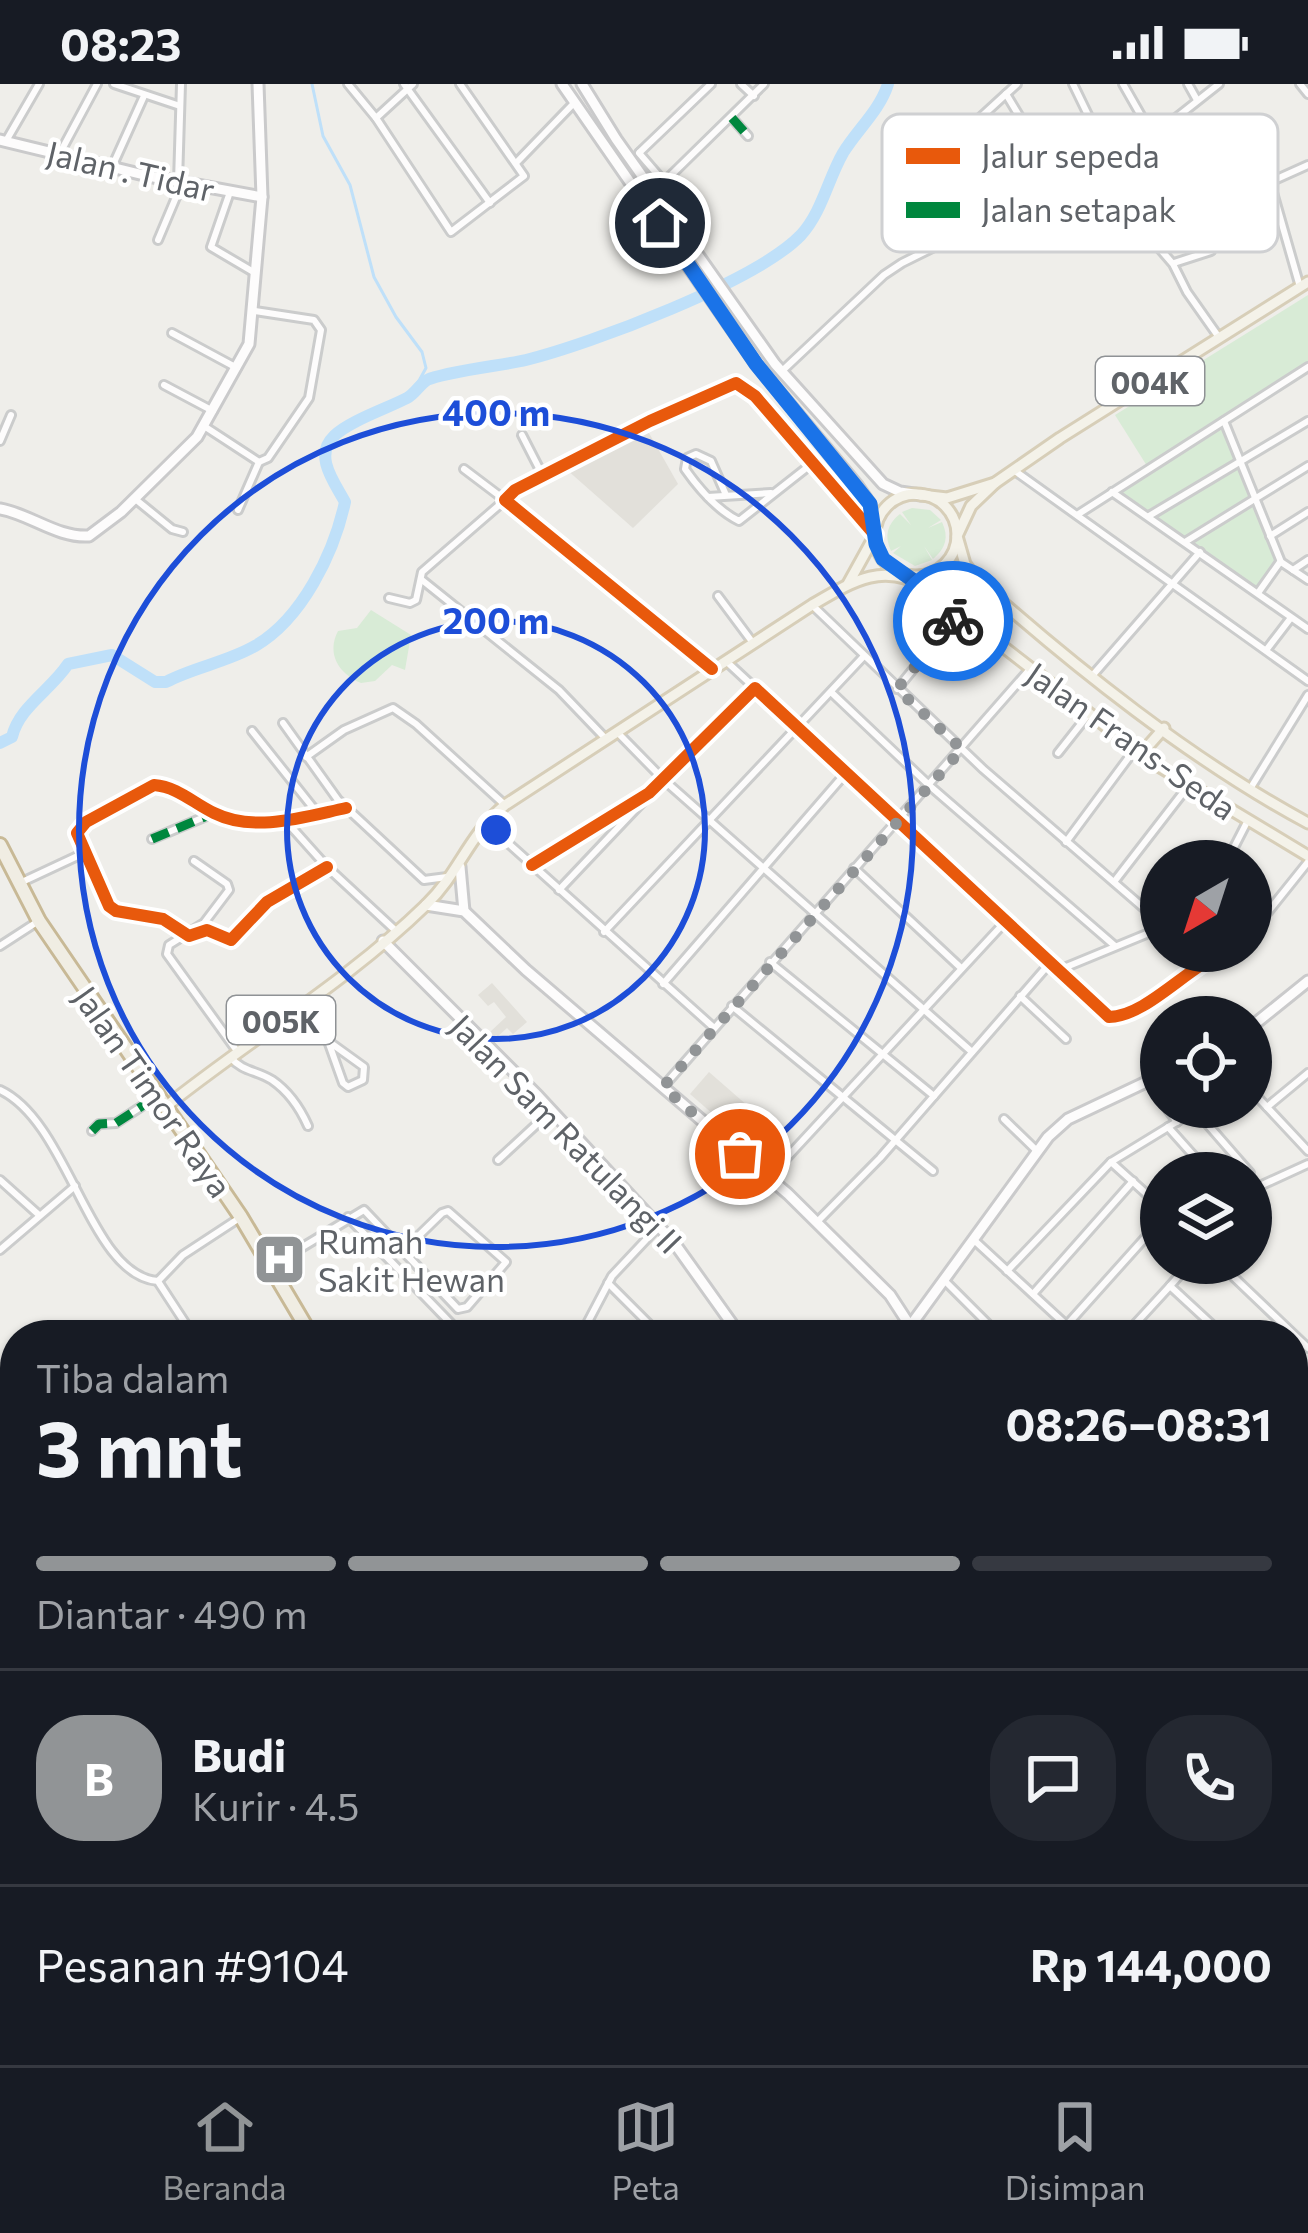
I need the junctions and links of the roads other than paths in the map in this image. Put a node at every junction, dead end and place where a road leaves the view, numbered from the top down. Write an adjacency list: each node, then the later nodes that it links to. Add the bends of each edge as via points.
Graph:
1 (39, 84): 35 (street)
2 (98, 84): 36 (street)
3 (114, 84): 22 (street)
4 (181, 84): 26 (street)
5 (257, 84): 44 (street)
6 (348, 84): 32 (street)
7 (460, 84): 38 (street)
8 (562, 84): 25 (street)
9 (582, 84): 37 (street)
10 (711, 84): 37 (street)
11 (741, 84): 23 (street)
12 (764, 84): 23 (street)
13 (1017, 84): 20 (street)
14 (1073, 84): 29 (street)
15 (1123, 84): 30 (street)
16 (1188, 84): 24 (street)
17 (1219, 84): 24 (street)
18 (1300, 84): 21 (street)
19 (408, 86): 32 (street); 45 (street)
20 (1006, 94): 27 (street); 28 (street)
21 (1308, 94)
22 (144, 96): 26 (street); 40 (street)
23 (754, 96): 33 (street)
24 (1197, 100): 31 (street)
25 (575, 103): 38 (street); 47 (street)
26 (180, 106): 42 (street)
27 (983, 114)
28 (1018, 114)
29 (1088, 114)
30 (1140, 114)
31 (1180, 114)
32 (376, 118): 45 (street, via 448,230)
33 (732, 118): 34 (street); 37 (street, via 664,182)
34 (748, 136)
35 (3, 141): 36 (street, Jalan . Tidar)
36 (60, 153): 40 (street, Jalan . Tidar)
37 (635, 157): 47 (street)
38 (517, 162): 45 (street, via 522,181)
39 (1308, 165): 41 (street)
40 (112, 167): 42 (street, Jalan . Tidar)
41 (1278, 178)
42 (180, 183): 43 (street, Jalan . Tidar); 48 (street)
43 (230, 192): 44 (street, Jalan . Tidar); 53 (street, via 211,247)
44 (262, 197): 53 (street)
45 (490, 203)
46 (1278, 206): 54 (street)
47 (664, 219): 60 (street); 91 (street, via 742,344 870,504)
48 (158, 240)
49 (927, 252): 60 (street, via 884,275)
50 (1163, 252): 52 (street)
51 (1208, 252): 52 (street)
52 (1173, 264): 57 (street)
53 (258, 275): 55 (street)
54 (1304, 285): 57 (main road, 004K)
55 (255, 311): 59 (street); 70 (street, via 314,320 321,330 309,398)
56 (172, 333): 59 (street)
57 (1218, 336): 74 (main road, 004K)
58 (1308, 367): 64 (street)
59 (237, 368): 62 (street)
60 (782, 372): 80 (street, via 875,477)
61 (164, 385): 62 (street)
62 (213, 411): 66 (street)
63 (10, 415): 68 (street)
64 (1224, 421): 69 (street); 78 (street)
65 (1308, 421): 69 (street)
66 (204, 426): 70 (street); 82 (street)
67 (522, 436): 75 (street)
68 (0, 441)
69 (1241, 461): 83 (street); 89 (street)
70 (260, 462): 86 (street)
71 (814, 462): 75 (street, via 736,383); 77 (street); 91 (street)
72 (1308, 466): 83 (street)
73 (464, 469): 84 (street)
74 (1015, 471): 76 (main road, 004K); 88 (street)
75 (543, 476): 84 (street)
76 (995, 483): 80 (main road, 004K); 92 (main road, 004K, via 971,506)
77 (775, 492): 79 (street); 81 (street, via 739,521)
78 (1112, 492): 88 (street); 89 (street)
79 (726, 495): 81 (street); 81 (street, via 711,461 696,454 685,469)
80 (921, 495): 91 (main road, via 889,505); 92 (main road, via 950,512)
81 (709, 497)
82 (134, 498): 85 (street, via 81,537); 90 (street)
83 (1256, 498): 93 (street); 94 (street)
84 (505, 500): 100 (street, via 433,560); 115 (street)
85 (0, 509)
86 (238, 510)
87 (1308, 512): 93 (street)
88 (1077, 515): 103 (street)
89 (1149, 516): 94 (street)
90 (183, 532)
91 (875, 535): 99 (main road, via 883,559); 102 (main road)
92 (957, 536): 99 (main road, via 944,566); 117 (main road, Jalan Frans-Seda, via 977,580)
93 (1270, 536): 97 (street)
94 (1185, 542): 95 (street)
95 (1200, 552): 103 (street); 104 (street)
96 (1308, 560): 98 (street)
97 (1280, 562): 98 (street); 104 (street)
98 (1293, 570): 101 (street)
99 (903, 574): 102 (main road, 005K); 108 (main road, Jalan Frans-Seda)
100 (422, 580): 106 (street, via 413,602); 129 (street, via 559,690)
101 (1308, 580)
102 (848, 584): 107 (main road, 005K)
103 (1173, 585): 112 (street); 117 (street)
104 (1258, 593): 109 (street)
105 (718, 596): 111 (street)
106 (389, 598)
107 (812, 605): 111 (main road, 005K); 113 (street)
108 (959, 613): 116 (main road, Jalan Frans-Seda); 120 (street)
109 (1291, 617): 110 (street); 112 (street)
110 (1308, 629)
111 (754, 643): 114 (main road, 005K)
112 (1267, 649): 118 (street)
113 (864, 656): 120 (street); 121 (street)
114 (726, 661): 115 (main road, 005K); 119 (street)
115 (712, 669): 128 (main road, 005K)
116 (1030, 669): 123 (main road, Jalan Frans-Seda); 130 (street)
117 (1092, 676): 125 (main road, Jalan Frans-Seda)
118 (1308, 681)
119 (755, 688): 126 (street); 135 (street)
120 (897, 689): 130 (street)
121 (831, 692): 126 (street); 137 (street)
122 (1308, 695): 138 (street)
123 (1088, 715): 131 (main road, Jalan Frans-Seda); 132 (street)
124 (284, 723): 133 (street)
125 (1164, 728): 131 (main road); 138 (main road, Jalan Frans-Seda)
126 (796, 729): 134 (street); 145 (street)
127 (253, 731): 143 (street)
128 (617, 732): 129 (main road, 005K); 135 (street)
129 (605, 739): 140 (main road, 005K)
130 (962, 749): 137 (street); 152 (street)
131 (1138, 752): 136 (main road, Jalan Frans-Seda); 152 (street)
132 (1058, 753)
133 (306, 757): 140 (street, via 393,708); 141 (street)
134 (845, 774): 148 (street); 160 (street)
135 (664, 781): 139 (street); 145 (street)
136 (1189, 785): 146 (main road, Jalan Frans-Seda); 163 (street)
137 (930, 786): 148 (street); 179 (street)
138 (1250, 789): 149 (main road, Jalan Frans-Seda)
139 (650, 793): 157 (street); 165 (street)
140 (505, 805): 147 (main road, 005K)
141 (346, 808): 143 (street); 162 (street, via 424,880)
142 (214, 813): 144 (street, via 253,824); 150 (street); 153 (street, via 154,785 80,828)
143 (317, 814): 144 (street)
144 (285, 820): 158 (street)
145 (710, 821): 160 (street); 174 (street)
146 (1248, 821): 151 (street); 155 (main road, Jalan Frans-Seda)
147 (484, 822): 157 (street); 159 (main road, 005K)
148 (895, 822): 161 (street); 172 (street)
149 (1308, 824)
150 (152, 839)
151 (1238, 840)
152 (1066, 842): 163 (street)
153 (85, 853): 164 (street); 175 (street, via 112,909 163,919)
154 (2, 854): 164 (highway, Jalan Timor Raya)
155 (1308, 859): 168 (street)
156 (194, 861): 175 (street, via 229,890 204,923)
157 (532, 865): 165 (street)
158 (327, 867): 173 (street); 175 (street, via 267,902 231,940 207,930)
159 (460, 867): 162 (main road, 005K); 169 (street)
160 (762, 867): 170 (street); 186 (street)
161 (854, 868): 170 (street); 182 (street)
162 (449, 876): 166 (main road, 005K)
163 (1114, 882): 167 (street)
164 (17, 884): 171 (highway, Jalan Timor Raya)
165 (559, 890): 174 (street)
166 (426, 905): 169 (street); 173 (main road, 005K)
167 (1140, 906)
168 (1272, 906)
169 (464, 911): 200 (street)
170 (814, 913): 180 (street); 191 (street)
171 (39, 921): 178 (street); 204 (highway, Jalan Timor Raya)
172 (1005, 922): 181 (street); 182 (street)
173 (396, 931): 177 (main road, 005K)
174 (604, 932): 186 (street)
175 (184, 934): 196 (street, via 169,945 168,957)
176 (1140, 935): 179 (street)
177 (383, 941): 189 (main road, 005K); 206 (street, Jalan Sam Ratulangi II)
178 (0, 946)
179 (1115, 946): 183 (street)
180 (770, 962): 188 (street); 197 (street)
181 (1050, 963): 183 (street); 187 (street)
182 (961, 968): 191 (street)
183 (1058, 970): 184 (street, via 1112,1018)
184 (1190, 972)
185 (1308, 981): 190 (street)
186 (663, 984): 192 (street)
187 (1020, 996): 193 (street); 195 (street)
188 (732, 1005): 192 (street); 203 (street)
189 (297, 1009): 194 (street); 196 (main road, 005K)
190 (1272, 1010)
191 (922, 1011): 195 (street); 197 (street)
192 (712, 1027): 200 (street)
193 (1066, 1039)
194 (328, 1041): 194 (street, via 344,1083 363,1080 364,1067)
195 (972, 1052): 202 (street)
196 (234, 1054): 204 (main road, 005K); 209 (street, via 241,1069 274,1082 298,1105)
197 (883, 1054): 202 (street); 203 (street)
198 (1308, 1072): 205 (street)
199 (1140, 1085): 215 (street, via 1069,1119)
200 (663, 1087): 223 (street)
201 (0, 1090): 227 (street, via 30,1111)
202 (934, 1096): 214 (street)
203 (842, 1097): 214 (street); 223 (street)
204 (160, 1103): 213 (street); 230 (highway, Jalan Timor Raya)
205 (1272, 1103)
206 (551, 1111): 219 (street); 233 (street, Jalan Sam Ratulangi II)
207 (1272, 1112): 216 (street)
208 (1004, 1119): 215 (street)
209 (308, 1126)
210 (1166, 1128): 220 (street)
211 (1169, 1128): 217 (street)
212 (1214, 1128): 218 (street)
213 (92, 1132)
214 (896, 1139): 222 (street); 232 (street)
215 (1037, 1151): 234 (street)
216 (1308, 1151)
217 (1190, 1152)
218 (1234, 1152)
219 (498, 1160)
220 (1112, 1162): 226 (street); 239 (street)
221 (1308, 1164): 225 (street)
222 (933, 1171)
223 (768, 1178): 232 (street)
224 (0, 1180): 229 (street)
225 (1272, 1180)
226 (1132, 1181): 228 (street); 245 (street)
227 (75, 1186): 229 (street); 240 (street, via 116,1259)
228 (1140, 1188)
229 (39, 1215): 236 (street)
230 (241, 1217): 238 (highway, Jalan Timor Raya); 240 (street)
231 (348, 1217): 237 (street, via 367,1212); 238 (street); 248 (street)
232 (818, 1221): 252 (street)
233 (658, 1227): 242 (street); 251 (street, Jalan Sam Ratulangi II)
234 (973, 1239): 239 (street); 241 (street)
235 (1140, 1243): 256 (street)
236 (0, 1250)
237 (404, 1251): 237 (street, via 448,1211 506,1262 458,1309)
238 (271, 1266): 247 (highway, Jalan Timor Raya)
239 (1006, 1271): 245 (street)
240 (158, 1281): 246 (street)
241 (945, 1281): 253 (street); 254 (street)
242 (608, 1283): 249 (street); 250 (street)
243 (1241, 1284): 259 (street)
244 (1170, 1286): 257 (street); 258 (street)
245 (1033, 1294): 255 (street)
246 (183, 1320)
247 (302, 1320)
248 (448, 1320)
249 (589, 1320)
250 (645, 1320)
251 (730, 1320)
252 (907, 1320)
253 (920, 1320)
254 (984, 1320)
255 (1060, 1320)
256 (1071, 1320)
257 (1140, 1320)
258 (1207, 1320)
259 (1279, 1320)

